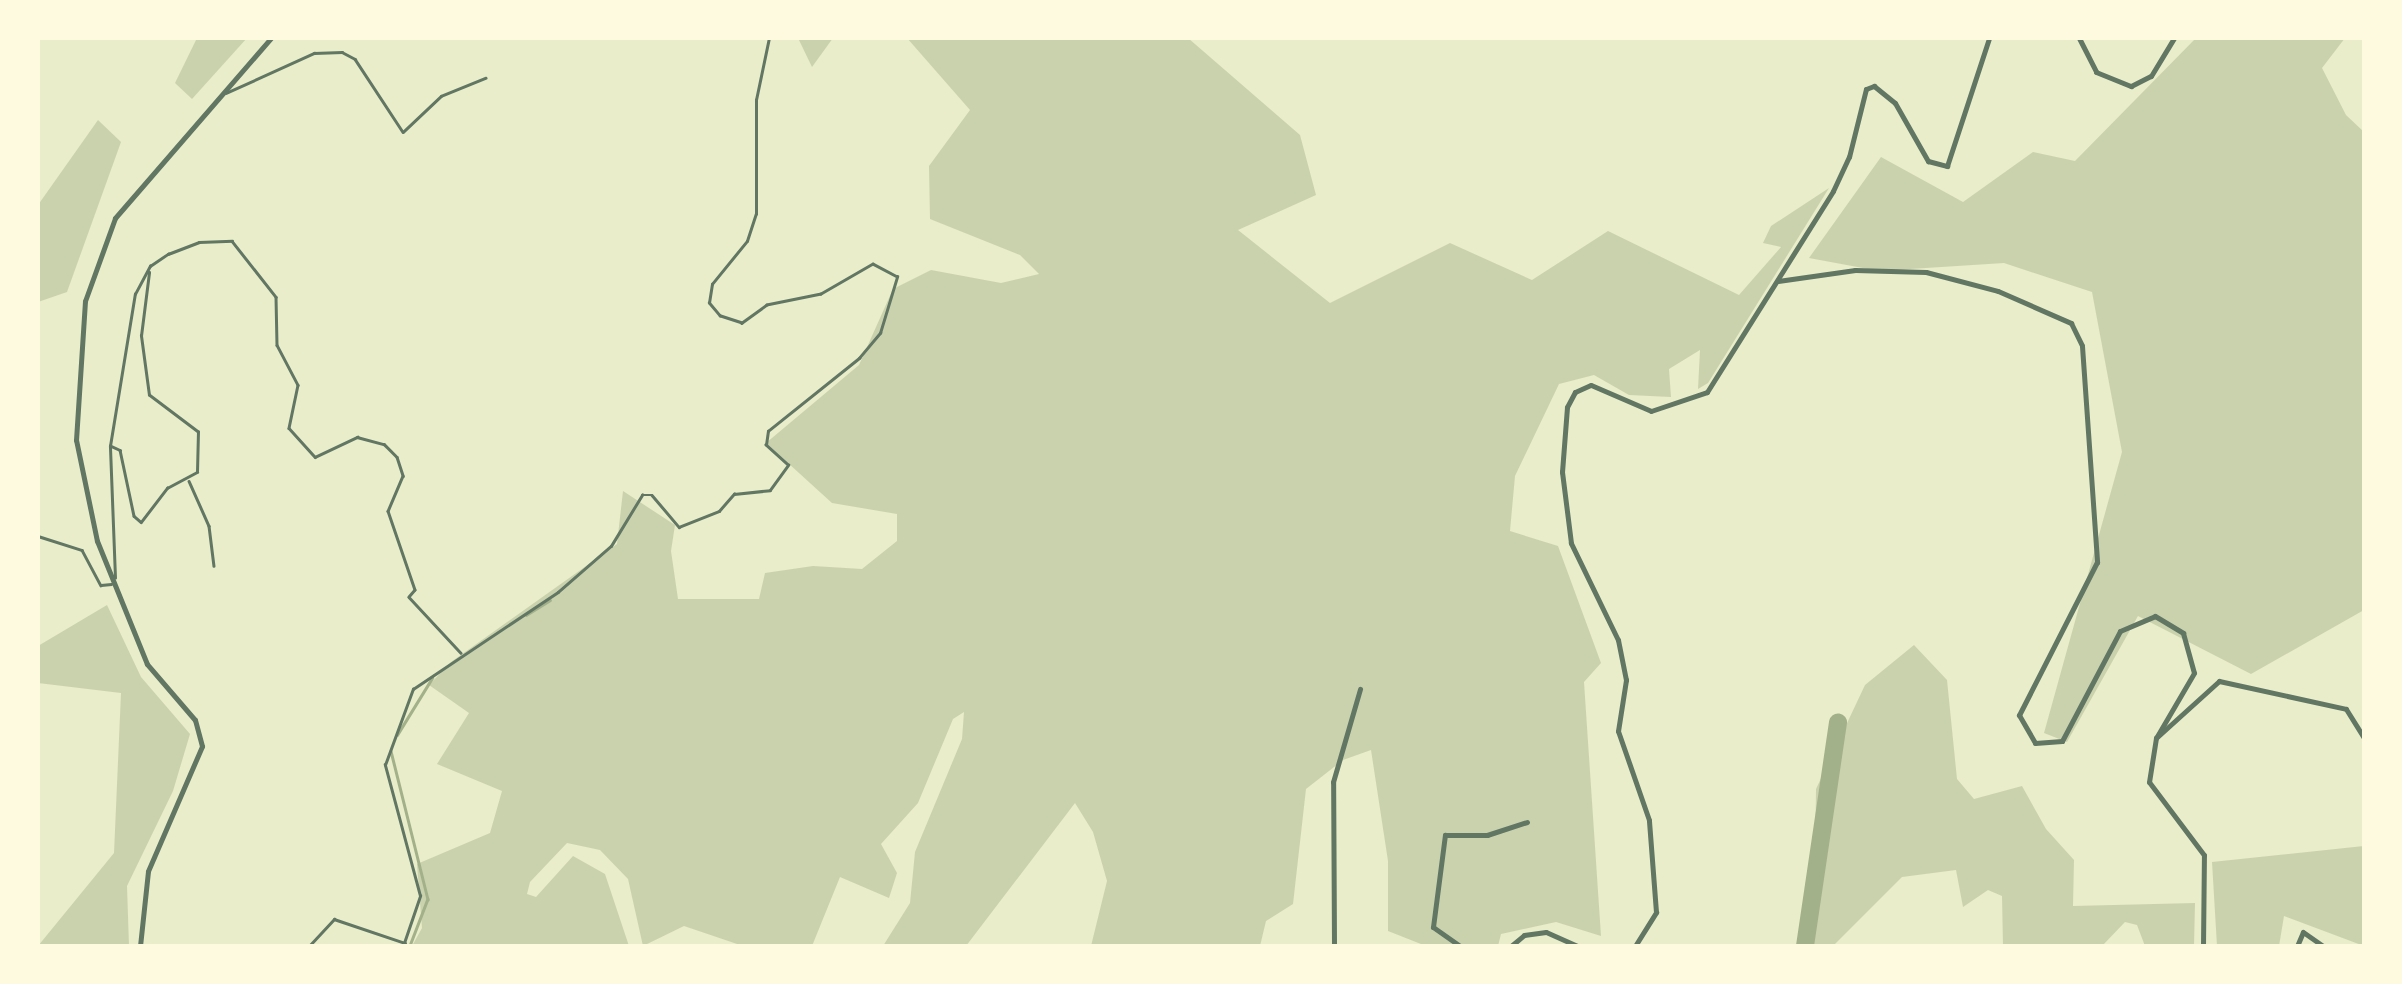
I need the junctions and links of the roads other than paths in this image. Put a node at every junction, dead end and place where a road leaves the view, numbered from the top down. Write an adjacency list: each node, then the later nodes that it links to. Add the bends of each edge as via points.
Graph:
1 (271, 38): 7 (street)
2 (769, 38): 15 (lane, via 756,100 756,214 747,241 712,284 710,304 720,316 742,322 767,305 821,294 873,264 898,277 880,333 768,431 766,445 788,465 770,490 734,494 719,511 679,527 652,495 642,495 611,546 545,602)
3 (1989, 38): 9 (street, via 1947,166 1928,161 1896,103 1874,86 1866,90 1847,164)
4 (2078, 38): 5 (street, via 2096,72 2131,86 2151,76)
5 (2174, 38)
6 (485, 78): 7 (lane, via 441,96 403,132 355,58 342,52 314,53)
7 (224, 94): 14 (street, via 141,182 115,218 92,271 76,440)
8 (150, 266): 10 (lane, via 135,294); 11 (lane, via 141,336 149,395 198,432 197,472); 15 (lane, via 199,242 224,240 267,278 276,297 276,345 298,385 289,428 315,457 357,437 384,444 397,457 402,476 388,519 416,590 410,597)
9 (1778, 281): 17 (street, via 1856,270 1926,272 1998,290 2071,324 2082,346 2096,562 2019,715 2035,743 2062,742 2120,631 2156,616 2184,633 2194,673); 27 (street, via 1726,367 1699,398 1651,411 1591,385 1576,392 1567,408 1562,472 1571,543 1618,640 1626,689 1618,731 1642,785 1650,830 1656,912)
10 (110, 446): 11 (lane, via 120,450 137,520 167,488); 14 (lane)
11 (188, 480): 13 (lane, via 209,526)
12 (38, 536): 14 (lane, via 82,550 102,585)
13 (214, 566)
14 (111, 585): 21 (street, via 147,664 196,720 202,746 148,871)
15 (462, 654): 20 (lane, via 413,690 385,765 420,896)
16 (1360, 690): 23 (street, via 1333,782)
17 (2156, 738): 18 (street, via 2220,681 2346,709); 28 (street, via 2149,782 2204,856)
18 (2364, 738)
19 (1527, 822): 24 (street, via 1487,834 1446,836 1432,927)
20 (404, 945): 22 (lane, via 334,919)
21 (140, 946)
22 (309, 946)
23 (1334, 946)
24 (1460, 946)
25 (1511, 946): 26 (street, via 1524,935 1546,932)
26 (1578, 946)
27 (1635, 946)
28 (2202, 946)
29 (2296, 946): 30 (street, via 2303,932)
30 (2323, 946)

